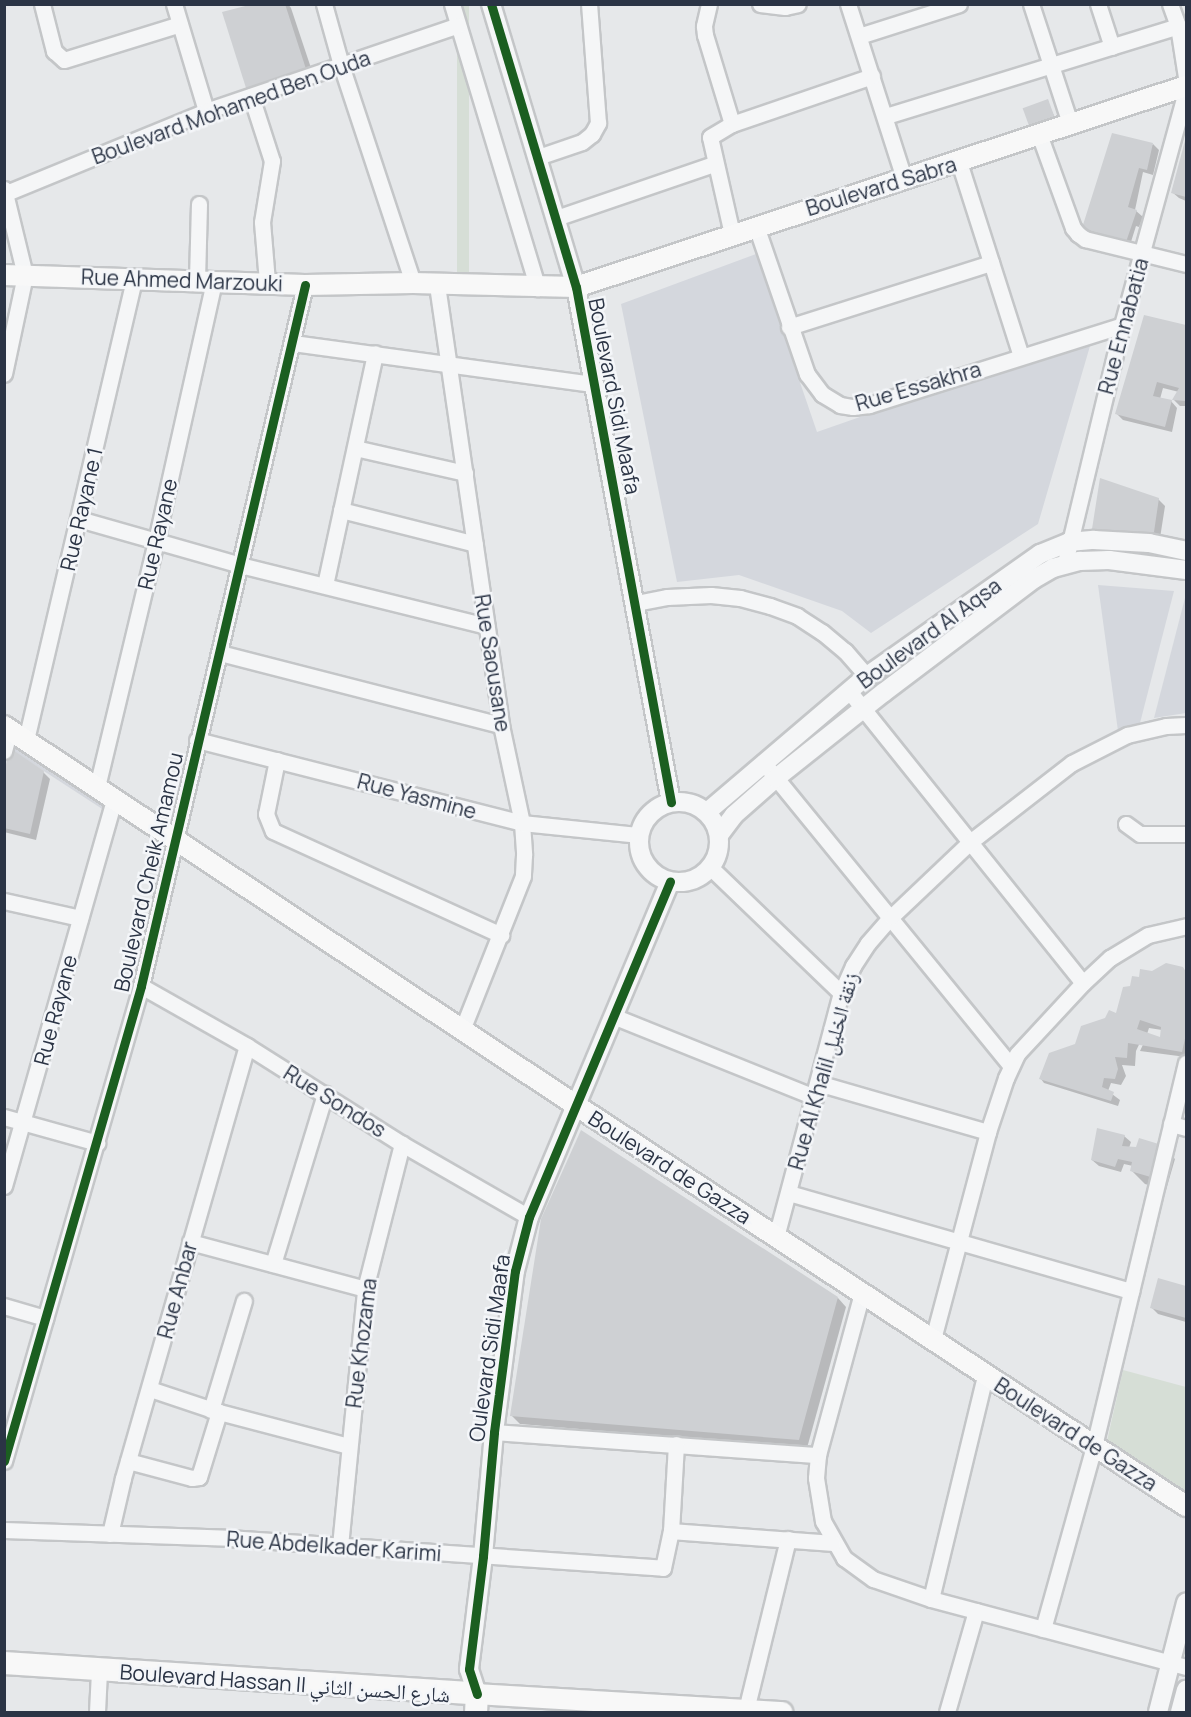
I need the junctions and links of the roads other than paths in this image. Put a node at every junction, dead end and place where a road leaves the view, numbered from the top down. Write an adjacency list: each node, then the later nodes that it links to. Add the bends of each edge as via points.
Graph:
1 (42, 4): 15 (street, via 54,51 64,60)
2 (174, 4): 15 (street)
3 (324, 4): 19 (street)
4 (452, 4): 16 (street)
5 (491, 4): 31 (street, Boulevard Sidi Maafa)
6 (589, 4): 31 (street, via 598,123 582,142)
7 (709, 4): 29 (street, via 705,35)
8 (760, 4): 13 (street)
9 (848, 4): 17 (street)
10 (959, 4): 17 (street)
11 (1031, 4): 20 (street)
12 (1098, 4): 18 (street)
13 (792, 6)
14 (1178, 16): 18 (street); 22 (street)
15 (180, 24): 26 (street)
16 (458, 25): 19 (street, Boulevard Mohamed Ben Ouda); 52 (street)
17 (859, 36): 21 (street)
18 (1112, 46): 20 (street)
19 (341, 65): 25 (street, Boulevard Mohamed Ben Ouda); 48 (street)
20 (1052, 66): 27 (street); 28 (street)
21 (872, 76): 27 (street); 29 (street)
22 (1186, 77)
23 (1186, 86): 28 (main road, Boulevard Sabra)
24 (1186, 91): 40 (street, Rue Ennabatia)
25 (251, 96): 26 (street, Boulevard Mohamed Ben Ouda); 47 (street, via 272,160 262,222)
26 (206, 111): 35 (street, Boulevard Mohamed Ben Ouda)
27 (886, 116): 34 (street)
28 (1070, 123): 30 (main road, Boulevard Sabra)
29 (732, 124): 33 (street, via 710,137)
30 (1039, 134): 32 (main road, Boulevard Sabra); 40 (street, via 1078,234)
31 (538, 156): 37 (street, Boulevard Sidi Maafa)
32 (959, 162): 34 (main road, Boulevard Sabra); 41 (street)
33 (714, 164): 37 (street); 39 (street)
34 (904, 178): 38 (main road, Boulevard Sabra)
35 (5, 192): 44 (street)
36 (199, 204): 46 (street, Rue Rayane)
37 (556, 218): 51 (street, Boulevard Sidi Maafa)
38 (756, 226): 39 (main road, Boulevard Sabra); 54 (street, Rue Essakhra)
39 (732, 234): 51 (main road, Boulevard Sabra)
40 (1142, 253): 42 (street); 53 (street, Rue Ennabatia)
41 (991, 263): 54 (street); 57 (street)
42 (1186, 264)
43 (4, 275): 44 (main road, Rue Ahmed Marzouki)
44 (25, 275): 45 (main road, Rue Ahmed Marzouki); 59 (street)
45 (134, 278): 46 (main road, Rue Ahmed Marzouki); 64 (street, Rue Rayane 1)
46 (206, 280): 47 (main road, Rue Ahmed Marzouki); 65 (street, Rue Rayane)
47 (267, 282): 49 (main road, Rue Ahmed Marzouki)
48 (412, 283): 49 (main road, Rue Ahmed Marzouki); 50 (main road, Rue Ahmed Marzouki)
49 (304, 285): 55 (street, Boulevard Cheik Amamou)
50 (436, 285): 52 (main road, Rue Ahmed Marzouki); 58 (street, Rue Saousane)
51 (576, 287): 52 (main road, Rue Ahmed Marzouki); 60 (street, Boulevard Sidi Maafa)
52 (538, 288)
53 (1122, 325): 57 (street, Rue Essakhra); 66 (street, Rue Ennabatia)
54 (789, 327): 57 (street, Rue Essakhra, via 811,381 833,402 848,407 869,405)
55 (292, 343): 56 (street); 70 (street, Boulevard Cheik Amamou)
56 (375, 353): 58 (street); 61 (street)
57 (1021, 356)
58 (449, 363): 60 (street); 62 (street, Rue Saousane)
59 (4, 375)
60 (594, 384): 73 (street, Boulevard Sidi Maafa)
61 (355, 448): 62 (street); 63 (street)
62 (465, 473): 67 (street, Rue Saousane)
63 (341, 510): 67 (street); 72 (street)
64 (79, 519): 65 (street); 81 (street, Rue Rayane 1)
65 (156, 541): 70 (street); 87 (street, Rue Rayane)
66 (1069, 542): 68 (street, Boulevard Al Aqsa, via 1130,541); 69 (street, Rue Ennabatia); 76 (street, Boulevard Al Aqsa, via 1027,562)
67 (475, 544): 74 (street, Rue Saousane)
68 (1186, 551)
69 (1065, 563): 71 (street, via 1126,560); 78 (street, via 1034,579)
70 (240, 565): 72 (street); 75 (street, Boulevard Cheik Amamou)
71 (1186, 570)
72 (325, 585): 74 (street)
73 (636, 603): 76 (street, via 711,595 770,606 797,616 822,632); 89 (street, Boulevard Sidi Maafa)
74 (487, 626): 79 (street, Rue Saousane)
75 (220, 653): 79 (street); 82 (street, Boulevard Cheik Amamou)
76 (867, 676): 77 (street, Boulevard Al Aqsa)
77 (849, 691): 78 (street); 85 (street, Boulevard Al Aqsa)
78 (863, 710): 86 (street); 97 (street)
79 (501, 725): 91 (street, Rue Saousane)
80 (1186, 725): 97 (street, Rue Al Khalil زنقة الخليل, via 1126,735 1093,750)
81 (13, 732): 83 (street, Rue Rayane 1); 87 (main road, Boulevard de Gazza)
82 (197, 740): 84 (street, Rue Yasmine); 96 (street, Boulevard Cheik Amamou)
83 (4, 752)
84 (277, 759): 91 (street, Rue Yasmine); 104 (street, via 266,814 273,831)
85 (763, 762): 86 (street); 90 (street, Boulevard Al Aqsa)
86 (776, 778): 95 (street, via 734,815); 101 (street)
87 (97, 787): 88 (main road, Boulevard de Gazza)
88 (114, 799): 96 (main road, Boulevard de Gazza); 102 (street, Rue Rayane)
89 (671, 802): 90 (street, via 687,802); 94 (street, via 652,811)
90 (707, 812): 95 (street)
91 (522, 823): 94 (street, Rue Yasmine); 104 (street, Rue Saousane, via 523,876)
92 (1126, 824): 93 (street, via 1140,834)
93 (1186, 834)
94 (639, 835): 99 (street, via 645,864 658,877)
95 (719, 835): 98 (street, via 717,855)
96 (176, 840): 106 (street, Boulevard Cheik Amamou); 109 (main road, Boulevard de Gazza)
97 (970, 842): 101 (street, Rue Al Khalil زنقة الخليل); 105 (street)
98 (710, 867): 99 (street, via 692,880); 107 (street)
99 (670, 881): 108 (street, Oulevard Sidi Maafa)
100 (4, 901): 102 (street)
101 (891, 917): 107 (street, Rue Al Khalil زنقة الخليل, via 860,954); 112 (street)
102 (80, 918): 117 (street, Rue Rayane)
103 (1186, 926): 105 (street, via 1148,935 1110,958)
104 (501, 935): 109 (street, Rue Saousane)
105 (1083, 983): 112 (street, via 1031,1037)
106 (141, 986): 110 (street, Rue Sondos); 121 (street, Boulevard Cheik Amamou)
107 (841, 993): 113 (street, Rue Al Khalil زنقة الخليل)
108 (613, 1016): 113 (street); 115 (street, Oulevard Sidi Maafa)
109 (462, 1030): 115 (main road, Boulevard de Gazza)
110 (247, 1046): 114 (street, Rue Sondos); 127 (street, Rue Anbar)
111 (1186, 1063): 118 (street)
112 (1011, 1066): 120 (street)
113 (817, 1090): 120 (street); 124 (street, Rue Al Khalil زنقة الخليل)
114 (325, 1094): 122 (street, Rue Sondos); 129 (street)
115 (577, 1106): 125 (street, Oulevard Sidi Maafa); 126 (main road, Boulevard de Gazza)
116 (4, 1117): 117 (street)
117 (23, 1123): 121 (street); 123 (street, Rue Rayane)
118 (1171, 1124): 119 (street); 131 (street)
119 (1186, 1128)
120 (988, 1132): 128 (street)
121 (97, 1143): 135 (street, Boulevard Cheik Amamou)
122 (402, 1144): 125 (street, Rue Sondos); 130 (street, Rue Khozama)
123 (4, 1186)
124 (789, 1193): 126 (street, Rue Al Khalil زنقة الخليل); 128 (street)
125 (529, 1217): 140 (street, Oulevard Sidi Maafa, via 515,1271)
126 (776, 1237): 132 (main road, Boulevard de Gazza)
127 (190, 1242): 129 (street); 138 (street, Rue Anbar)
128 (960, 1242): 131 (street); 136 (street)
129 (273, 1264): 130 (street)
130 (365, 1289): 142 (street, Rue Khozama)
131 (1131, 1291): 143 (street)
132 (862, 1293): 136 (main road, Boulevard de Gazza); 144 (street)
133 (244, 1301): 139 (street)
134 (4, 1306): 135 (street)
135 (45, 1318): 145 (street, Boulevard Cheik Amamou)
136 (933, 1339): 137 (main road, Boulevard de Gazza)
137 (986, 1375): 143 (main road, Boulevard de Gazza); 155 (street)
138 (150, 1389): 139 (street); 146 (street, Rue Anbar)
139 (215, 1411): 142 (street); 146 (street, via 199,1477)
140 (494, 1432): 141 (street); 154 (street, Oulevard Sidi Maafa)
141 (676, 1444): 144 (street); 149 (street)
142 (349, 1446): 153 (street, Rue Khozama)
143 (1094, 1446): 147 (main road, Boulevard de Gazza); 158 (street)
144 (818, 1455): 152 (street, via 819,1504)
145 (4, 1461)
146 (128, 1461): 150 (street, Rue Anbar)
147 (1186, 1506)
148 (4, 1530): 150 (street, Rue Abdelkader Karimi)
149 (671, 1531): 151 (street); 154 (street, Rue Abdelkader Karimi, via 663,1568)
150 (110, 1534): 153 (street, Rue Abdelkader Karimi)
151 (788, 1539): 152 (street); 166 (street)
152 (833, 1543): 155 (street, via 860,1572)
153 (340, 1546): 154 (street, Rue Abdelkader Karimi)
154 (483, 1556): 161 (street, Oulevard Sidi Maafa)
155 (931, 1599): 157 (street)
156 (1186, 1603): 160 (street)
157 (976, 1611): 158 (street); 169 (street)
158 (1043, 1629): 160 (street)
159 (4, 1663): 162 (main road, Boulevard Hassan II شارع الحسن الثاني)
160 (1178, 1665): 170 (street)
161 (469, 1669): 164 (street); 165 (street)
162 (99, 1671): 164 (main road, Boulevard Hassan II شارع الحسن الثاني); 167 (street)
163 (1186, 1690): 171 (street)
164 (452, 1703): 165 (main road, Boulevard Hassan II شارع الحسن الثاني)
165 (476, 1703): 166 (main road, Boulevard Hassan II شارع الحسن الثاني)
166 (746, 1710): 168 (main road, Boulevard Hassan II شارع الحسن الثاني)
167 (97, 1713)
168 (782, 1713)
169 (947, 1713)
170 (1158, 1713)
171 (1180, 1713)

